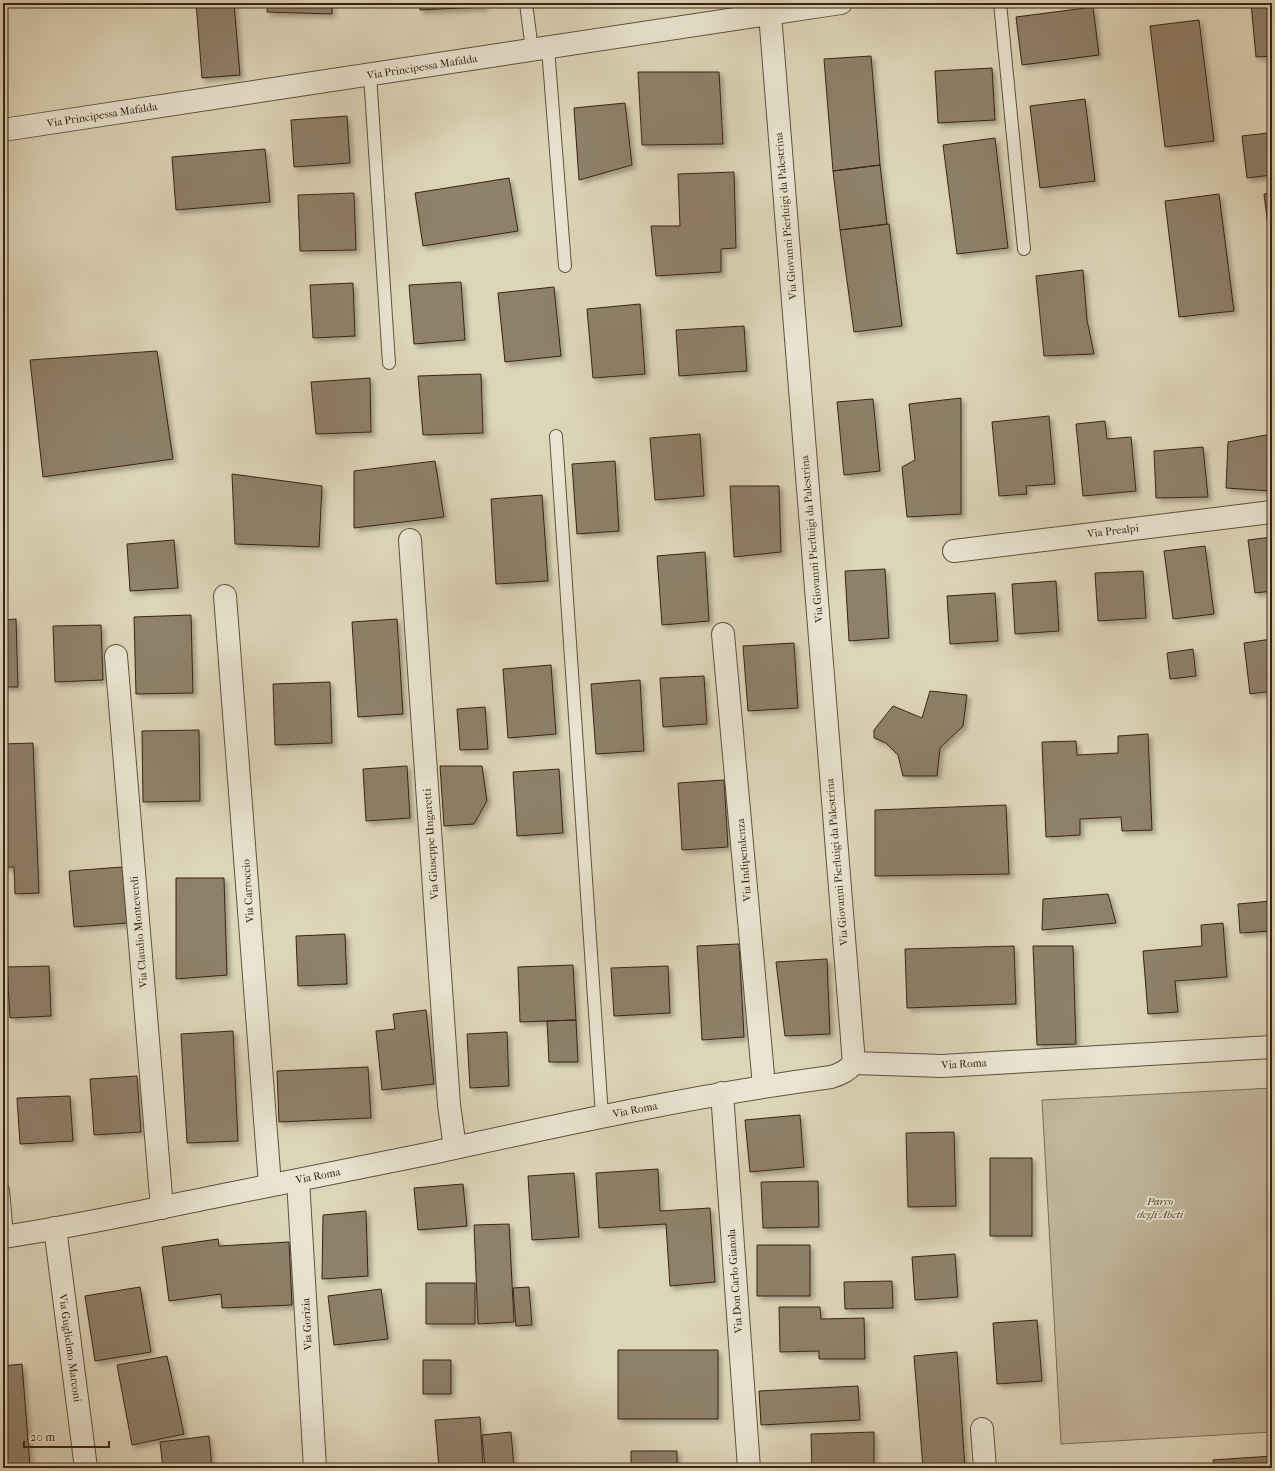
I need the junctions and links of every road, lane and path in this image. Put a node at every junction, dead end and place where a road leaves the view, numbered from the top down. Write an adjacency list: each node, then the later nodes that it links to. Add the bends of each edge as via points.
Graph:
1 (526, 3): 6 (lane)
2 (841, 3): 4 (street, Via Principessa Mafalda)
3 (1000, 3): 9 (lane)
4 (811, 5): 5 (street, Via Principessa Mafalda)
5 (770, 14): 6 (street, Via Principessa Mafalda); 20 (street, Via Giovanni Pierluigi da Palestrina)
6 (540, 49): 7 (street, Via Principessa Mafalda); 10 (lane)
7 (370, 75): 8 (street, Via Principessa Mafalda); 11 (lane)
8 (3, 130)
9 (1024, 249)
10 (565, 266)
11 (389, 363)
12 (556, 436): 23 (lane)
13 (1272, 512): 15 (street, Via Prealpi)
14 (410, 540): 24 (street, Via Giuseppe Ungaretti, via 449,1105)
15 (954, 551)
16 (225, 596): 26 (street, Via Carroccio)
17 (723, 634): 21 (street, Via Indipendenza)
18 (116, 656): 28 (street, Via Claudio Monteverdi)
19 (1272, 1047): 20 (street, Via Roma, via 942,1066)
20 (854, 1063): 21 (street, Via Roma, via 840,1075)
21 (764, 1086): 22 (street, Via Roma)
22 (722, 1093): 23 (street, Via Roma); 34 (street, Via Don Carlo Gianola)
23 (602, 1116): 24 (street, Via Roma)
24 (455, 1148): 25 (street, Via Roma)
25 (298, 1180): 26 (street, Via Roma); 33 (street, Via Gorizia)
26 (270, 1185): 28 (street, Via Roma)
27 (3, 1190): 30 (lane)
28 (162, 1208): 29 (street, Via Roma)
29 (55, 1228): 30 (street, Via Roma); 32 (street, Via Guglielmo Marconi)
30 (5, 1236)
31 (982, 1428): 35 (street)
32 (86, 1468)
33 (315, 1468)
34 (749, 1468)
35 (985, 1468)

